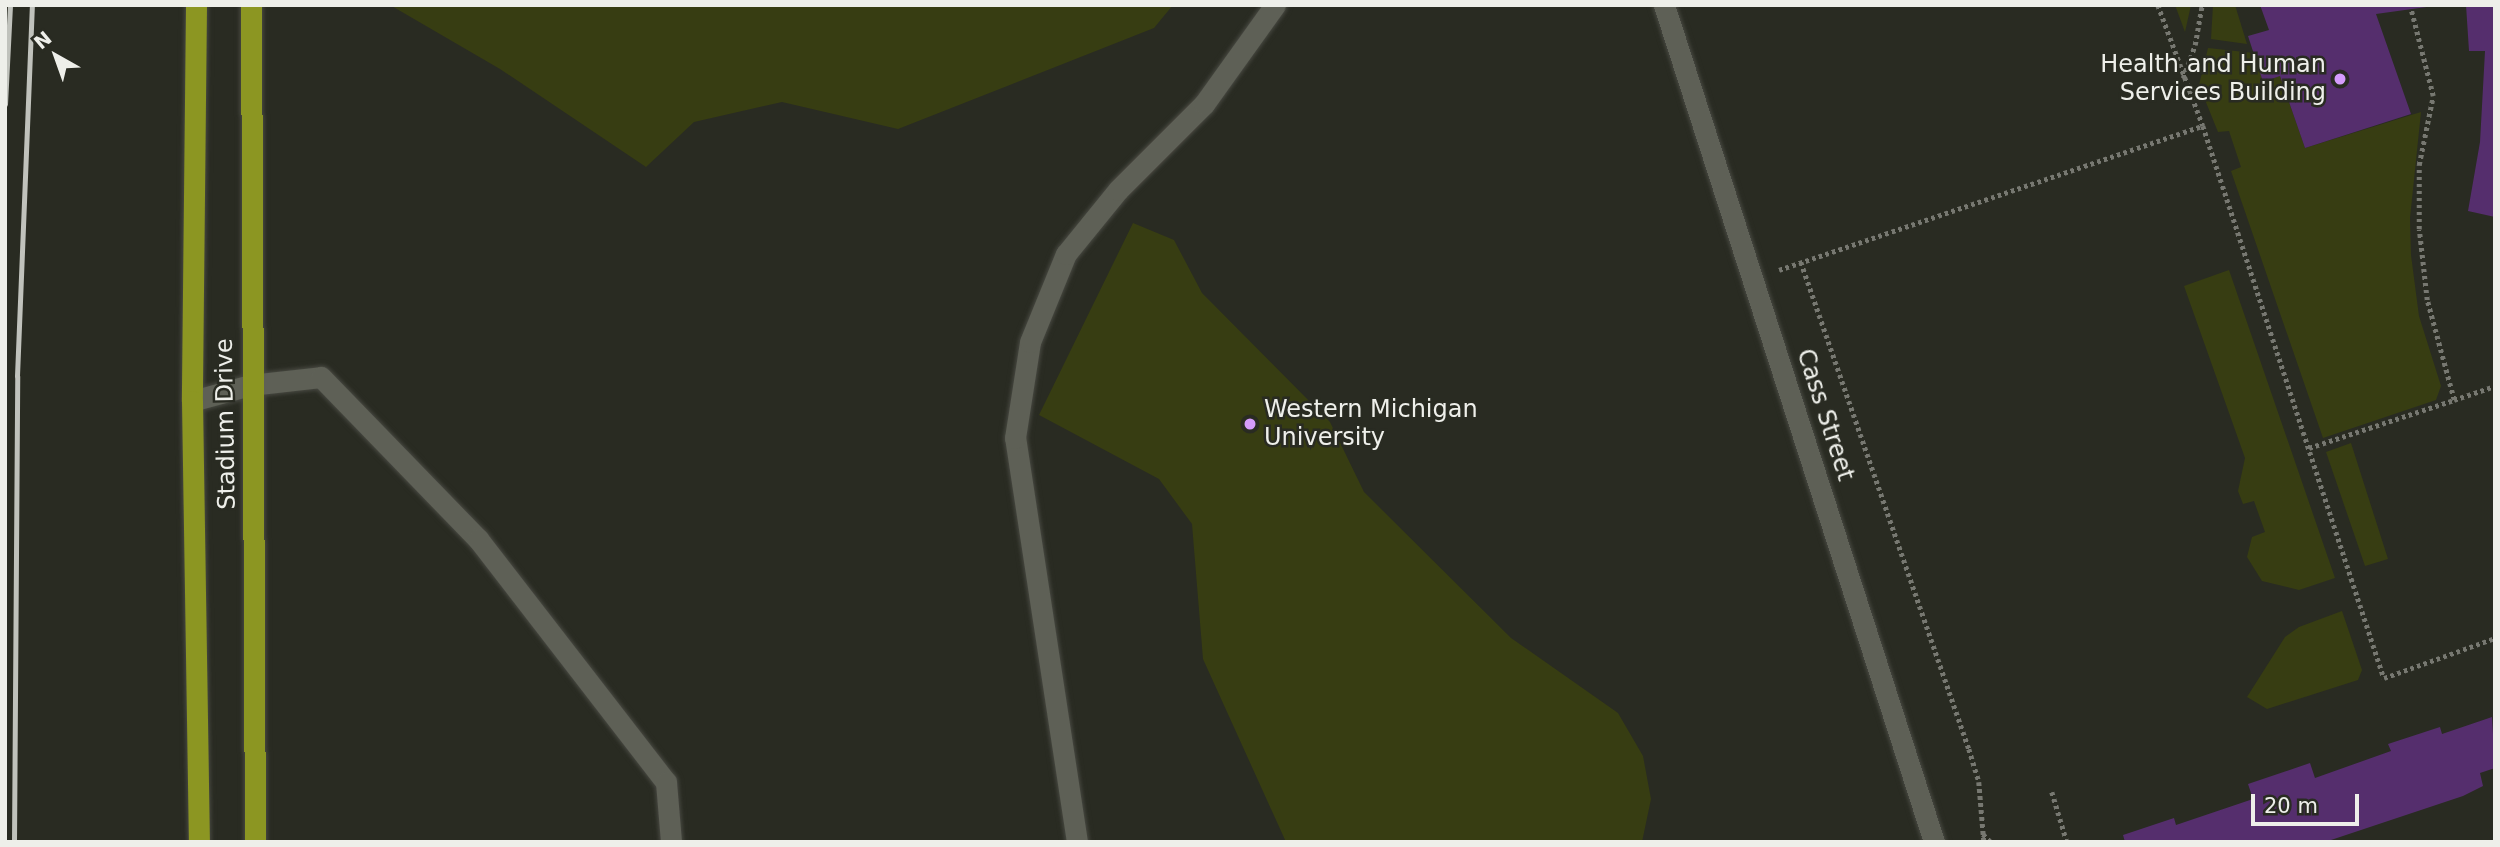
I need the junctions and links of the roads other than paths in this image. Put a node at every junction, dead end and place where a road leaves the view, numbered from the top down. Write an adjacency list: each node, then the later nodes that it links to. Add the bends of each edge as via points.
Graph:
1 (197, 5): 6 (main road, Stadium Drive)
2 (251, 5): 5 (main road, Stadium Drive)
3 (1275, 5): 10 (street, via 1204,104 1118,190 1066,254 1030,342 1016,439)
4 (1664, 5): 11 (street, Cass Street)
5 (250, 385): 6 (street); 8 (main road, Stadium Drive); 9 (street, via 321,377 478,539 666,782)
6 (192, 401): 7 (main road, Stadium Drive)
7 (199, 842)
8 (255, 842)
9 (671, 842)
10 (1077, 842)
11 (1934, 842)

